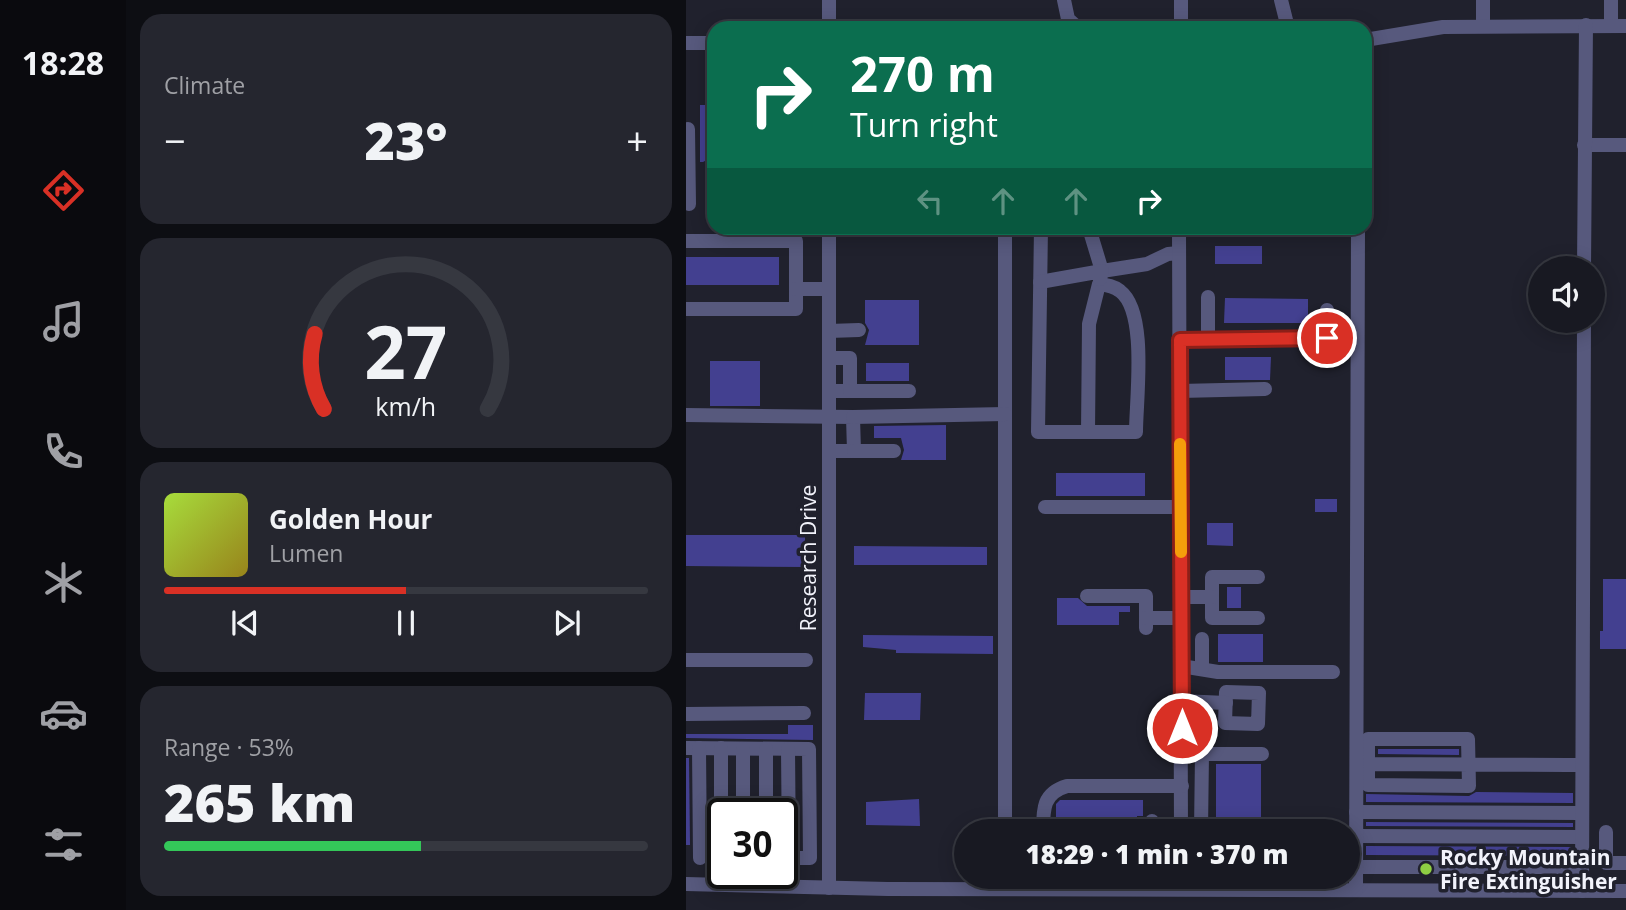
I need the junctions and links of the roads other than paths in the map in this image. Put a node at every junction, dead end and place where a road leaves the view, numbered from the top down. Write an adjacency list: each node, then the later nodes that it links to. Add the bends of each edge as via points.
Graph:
1 (829, 0): 7 (street)
2 (1064, 0): 8 (street)
3 (1181, 0): 9 (street)
4 (1281, 0): 10 (street)
5 (1483, 0): 11 (street)
6 (1611, 0): 13 (street)
7 (829, 21)
8 (1070, 21)
9 (1181, 21)
10 (1286, 21)
11 (1483, 25): 12 (street); 14 (street, via 1413,30)
12 (1586, 25): 13 (street); 18 (street)
13 (1618, 26)
14 (1372, 39)
15 (686, 43): 16 (street)
16 (707, 43)
17 (688, 129): 20 (street)
18 (1584, 145): 19 (street); 33 (street)
19 (1626, 145)
20 (687, 174): 21 (street)
21 (687, 204): 22 (street)
22 (707, 204)
23 (740, 235): 31 (street)
24 (757, 235): 36 (street, via 796,240)
25 (830, 235): 37 (street, Research Drive)
26 (1005, 235): 52 (street)
27 (1041, 235): 35 (street)
28 (1093, 235): 34 (street)
29 (1179, 235): 32 (street)
30 (1358, 235): 93 (street)
31 (686, 241)
32 (1179, 253): 34 (street); 45 (street)
33 (1584, 256)
34 (1100, 277): 35 (street); 56 (street, via 1089,324); 56 (street, via 1129,302 1137,323 1136,432)
35 (1040, 282): 56 (street, via 1038,432)
36 (796, 289): 37 (street); 39 (street, via 796,309)
37 (829, 289): 42 (street, Research Drive)
38 (1208, 297): 44 (street)
39 (686, 309)
40 (1327, 310): 44 (street, via 1327,338)
41 (859, 330): 42 (street)
42 (829, 331): 46 (street, Research Drive)
43 (1584, 333): 86 (street)
44 (1208, 339): 45 (street)
45 (1180, 340): 51 (street)
46 (829, 358): 48 (street, Research Drive); 49 (street, via 850,358)
47 (1265, 389): 51 (street)
48 (829, 391): 49 (street); 54 (street, Research Drive)
49 (850, 391): 50 (street)
50 (909, 391)
51 (1180, 391): 61 (street)
52 (1005, 414): 55 (street); 95 (street)
53 (686, 415): 54 (street)
54 (829, 416): 55 (street); 57 (street, Research Drive)
55 (853, 417): 58 (street)
56 (1088, 432)
57 (829, 451): 58 (street); 110 (street, Research Drive)
58 (854, 451): 59 (street)
59 (894, 451)
60 (1045, 507): 61 (street)
61 (1181, 507): 64 (street)
62 (1258, 577): 65 (street, via 1212,577)
63 (1087, 596): 66 (street, via 1146,596 1146,623)
64 (1181, 597): 65 (street); 66 (street)
65 (1212, 597): 67 (street, via 1212,618)
66 (1181, 618): 71 (street)
67 (1258, 618)
68 (1202, 639): 72 (street)
69 (686, 660): 70 (street)
70 (806, 660)
71 (1181, 666): 72 (street); 74 (street)
72 (1202, 667): 73 (street, via 1218,672)
73 (1333, 672)
74 (1181, 701): 75 (street); 88 (street)
75 (1226, 704)
76 (686, 713): 77 (street)
77 (804, 713)
78 (692, 748): 79 (street); 103 (street)
79 (721, 748): 80 (street); 89 (street)
80 (743, 749): 81 (street); 90 (street)
81 (766, 749): 82 (street); 91 (street)
82 (788, 749): 92 (street); 104 (street, via 809,748 810,858)
83 (1262, 754): 87 (street, via 1202,754)
84 (1368, 764): 85 (street); 85 (street, via 1368,785 1469,786); 85 (street, via 1368,740 1468,739)
85 (1469, 764): 86 (street)
86 (1582, 765): 94 (street)
87 (1202, 780): 88 (street); 98 (street)
88 (1182, 783): 96 (street, via 1067,786 1048,795); 97 (street)
89 (721, 798)
90 (743, 798)
91 (766, 798)
92 (787, 798)
93 (1356, 812): 94 (street); 99 (street)
94 (1582, 813): 102 (street)
95 (1005, 819)
96 (1042, 819)
97 (1182, 819)
98 (1201, 819)
99 (1356, 819)
100 (1606, 832): 105 (street, via 1606,863)
101 (1360, 836): 102 (street)
102 (1582, 837): 107 (street)
103 (693, 858)
104 (798, 858)
105 (1626, 863)
106 (1360, 867): 107 (street)
107 (1582, 867): 113 (street)
108 (686, 884): 110 (street)
109 (954, 884): 110 (street)
110 (829, 888)
111 (1341, 889): 112 (street)
112 (1356, 890): 113 (street)
113 (1582, 891): 114 (street)
114 (1626, 891)

